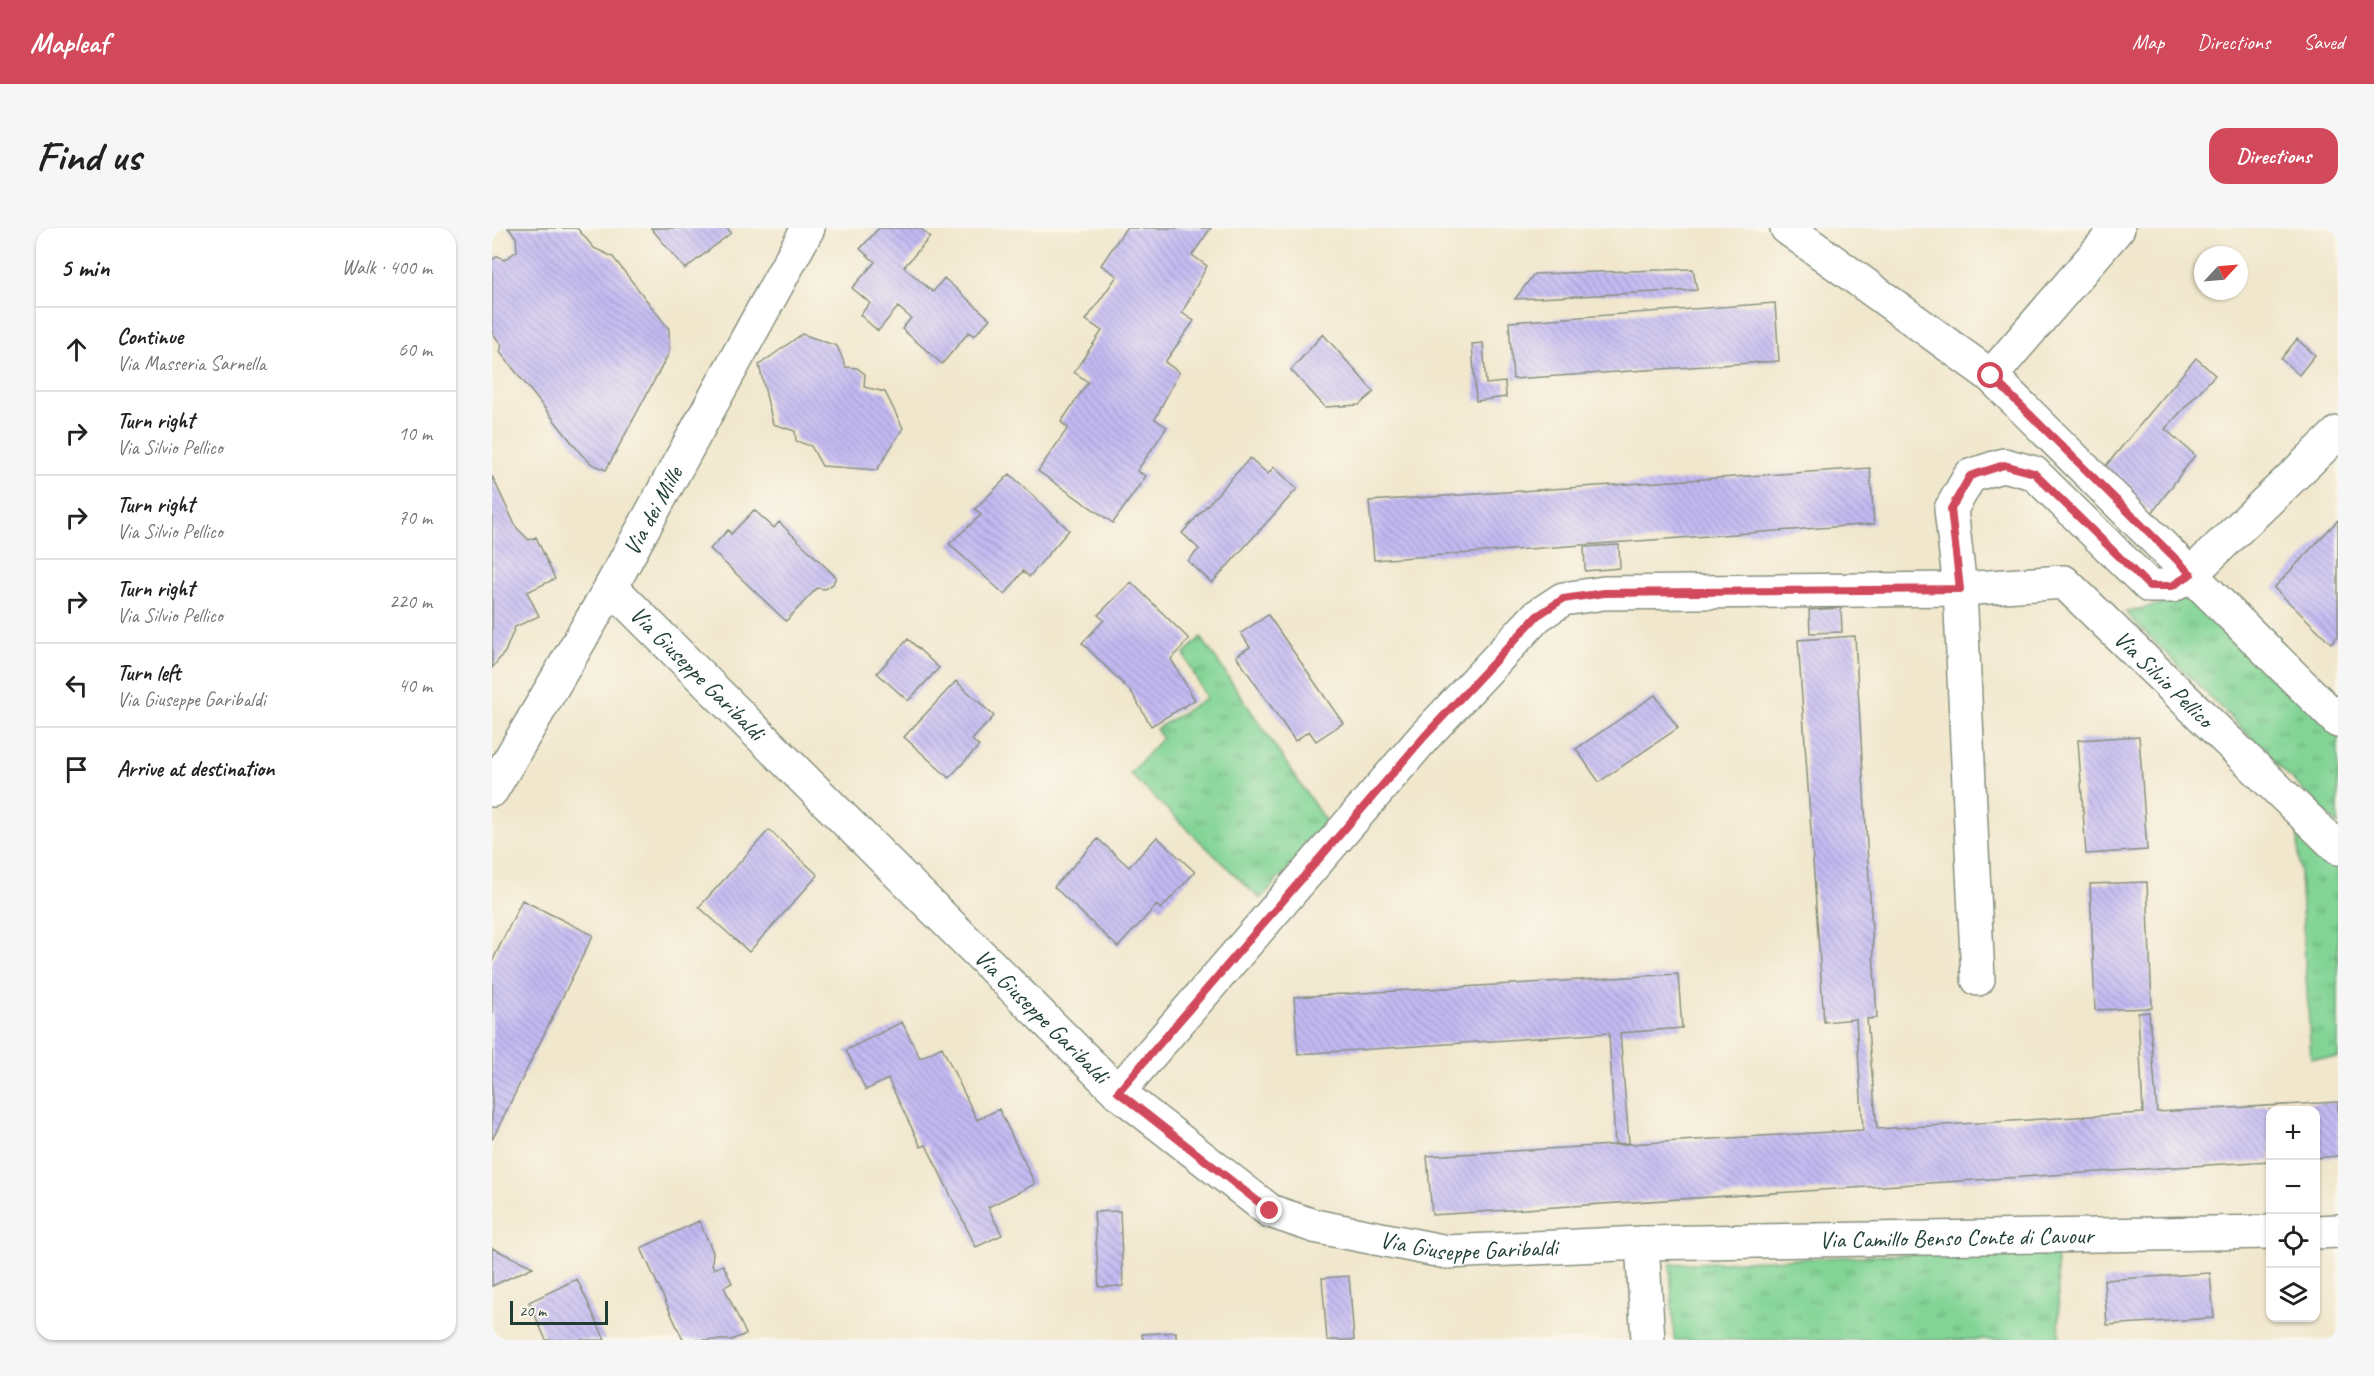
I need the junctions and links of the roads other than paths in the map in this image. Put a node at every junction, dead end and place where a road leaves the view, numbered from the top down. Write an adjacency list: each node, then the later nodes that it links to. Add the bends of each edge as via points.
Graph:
1 (808, 228): 7 (street, Via dei Mille)
2 (2118, 228): 4 (street)
3 (1808, 234): 4 (street)
4 (1991, 376): 6 (street)
5 (2338, 434): 6 (street)
6 (2191, 574): 8 (street, via 2172,586 2149,586 2034,473 2004,465 1970,476 1951,509); 9 (street)
7 (611, 586): 10 (street, Via dei Mille); 13 (street, Via Giuseppe Garibaldi)
8 (1960, 589): 11 (street, Via Silvio Pellico, via 2064,582); 12 (street); 13 (street, Via Silvio Pellico, via 1604,593 1563,599 1537,616 1424,737)
9 (2338, 721)
10 (492, 790)
11 (2338, 848)
12 (1978, 979)
13 (1118, 1092): 17 (street, Via Giuseppe Garibaldi, via 1270,1211 1314,1226 1447,1252)
14 (2338, 1231): 15 (street)
15 (2320, 1232)
16 (2266, 1233): 17 (street, Via Camillo Benso Conte di Cavour)
17 (1642, 1243): 18 (street)
18 (1648, 1340)

